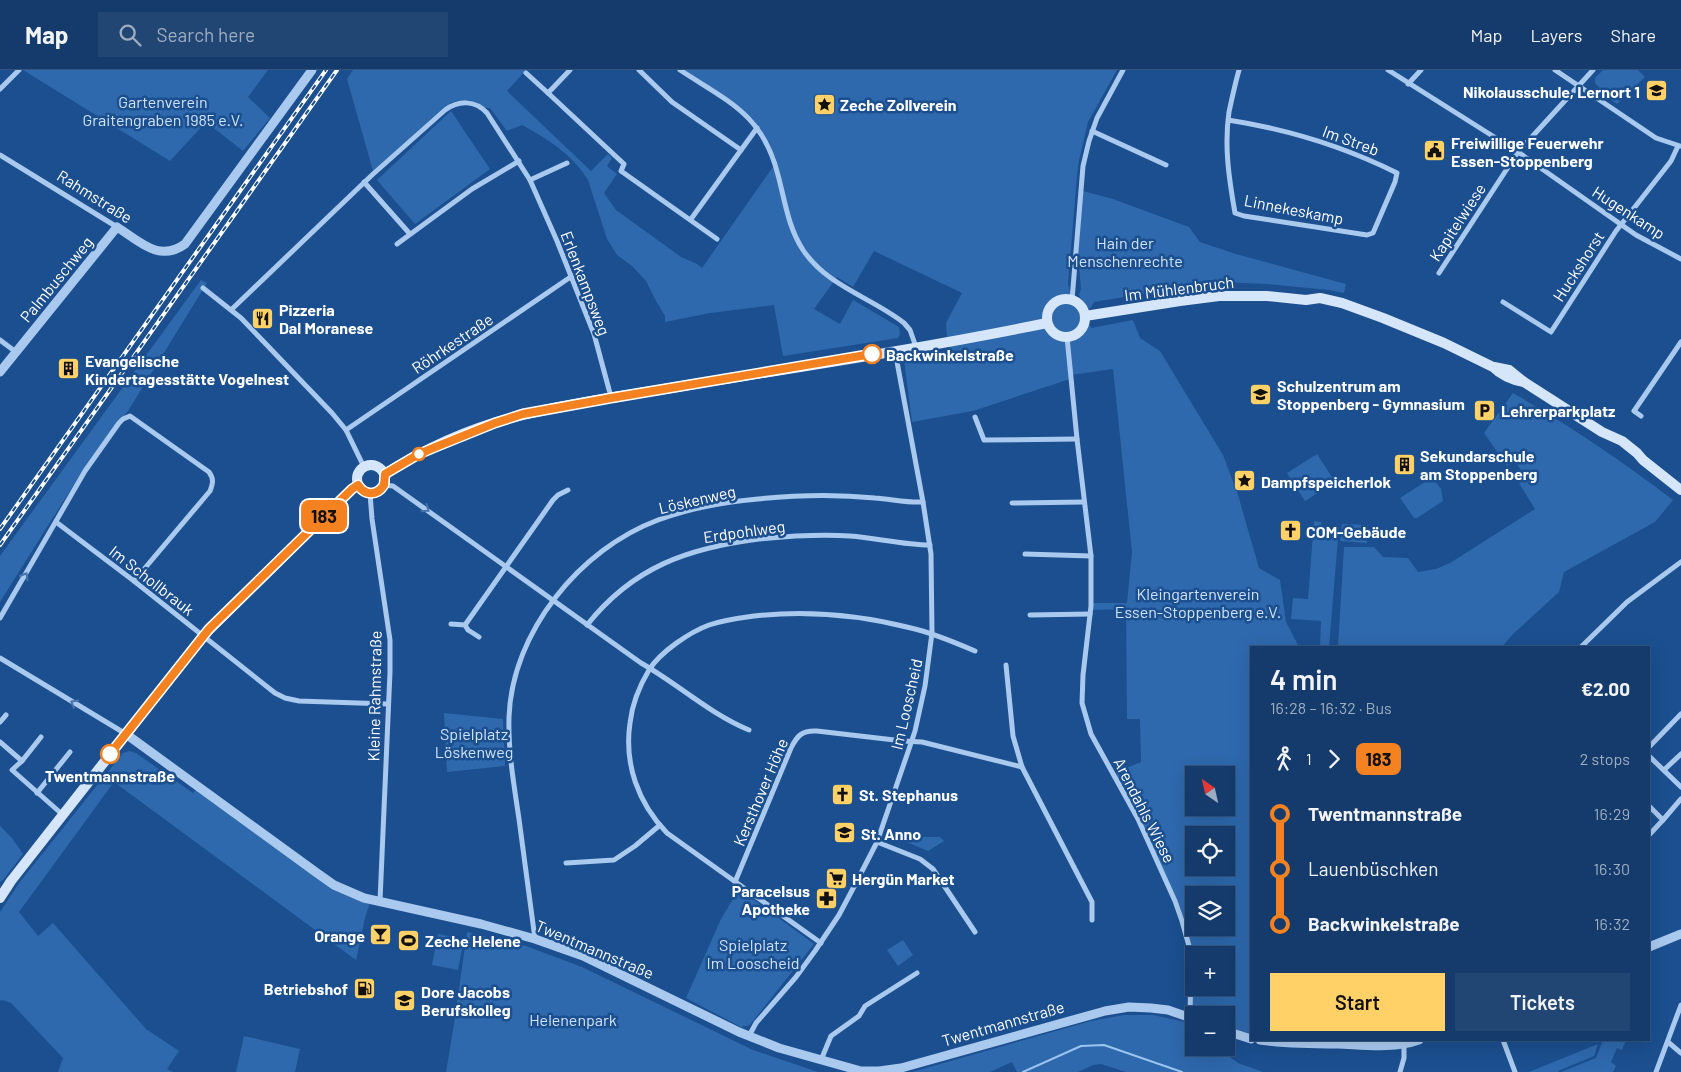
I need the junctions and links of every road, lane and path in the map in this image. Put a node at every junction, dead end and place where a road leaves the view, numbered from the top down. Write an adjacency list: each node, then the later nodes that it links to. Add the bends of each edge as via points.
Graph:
1 (19, 70): 15 (street)
2 (312, 70): 31 (street, Rahmstraße, via 185,244 177,250 154,250)
3 (570, 70): 16 (street)
4 (639, 70): 21 (street, via 672,102)
5 (680, 70): 18 (street, via 731,102)
6 (1123, 70): 19 (street)
7 (1238, 70): 17 (street, Linnekeskamp)
8 (1388, 70): 13 (street, Hugenkamp)
9 (1421, 70): 13 (street)
10 (1555, 70): 14 (street)
11 (1593, 70): 14 (street, Kapitelwiese)
12 (526, 73): 16 (street)
13 (1408, 84): 22 (street, Hugenkamp)
14 (1578, 86): 20 (street, via 1656,138); 22 (street, Kapitelwiese)
15 (0, 89)
16 (548, 93): 29 (street, via 624,164 621,171)
17 (1228, 120): 33 (street, Linnekeskamp, via 1230,186 1237,215); 33 (street, Im Streb, via 1317,141 1397,173)
18 (757, 128): 21 (street); 48 (street, via 774,161 789,221 803,250 827,276 904,322)
19 (1092, 131): 26 (street); 40 (street, via 1082,176)
20 (1679, 146): 30 (street, Huckshorst, via 1672,161)
21 (741, 150): 29 (street)
22 (1518, 152): 30 (street, Hugenkamp); 37 (street, Kapitelwiese)
23 (0, 155): 31 (street, Rahmstraße)
24 (519, 161): 27 (street, Erlenkampsweg); 28 (street, Erlenkampsweg, via 483,109 462,102 445,110); 32 (street, via 472,189)
25 (567, 162): 27 (street)
26 (1166, 165)
27 (530, 180): 38 (street, Erlenkampsweg)
28 (364, 182): 32 (street); 42 (street, Erlenkampsweg)
29 (691, 220): 34 (street)
30 (1622, 224): 36 (street, Hugenkamp); 41 (street, Huckshorst, via 1551,332)
31 (117, 227): 50 (street, Palmbuschweg)
32 (410, 234): 35 (street)
33 (1371, 234)
34 (717, 239)
35 (397, 244)
36 (1681, 259)
37 (1439, 273)
38 (572, 276): 52 (street, Erlenkampsweg, via 594,334); 55 (street, Röhrkestraße)
39 (203, 288): 42 (street)
40 (1072, 300): 43 (main road, via 1082,306); 44 (main road, via 1054,303 1048,312)
41 (1503, 302)
42 (231, 310): 55 (street)
43 (1085, 316): 45 (main road, via 1082,329); 62 (main road, Im Mühlenbruch, via 1219,296 1267,296 1354,308 1444,343 1513,380 1524,382 1602,432 1622,441)
44 (1047, 322): 45 (main road, via 1055,333); 48 (main road)
45 (1067, 337): 56 (street, Arendahls Wiese)
46 (0, 340): 50 (street)
47 (1681, 342): 53 (street, via 1634,410)
48 (916, 347): 49 (main road)
49 (895, 351): 52 (main road); 64 (street, Im Looscheid)
50 (16, 352): 51 (street, Palmbuschweg)
51 (0, 372)
52 (611, 398): 58 (main road, via 523,414 495,423 419,454)
53 (1641, 416)
54 (975, 417): 56 (street, via 984,440)
55 (346, 430): 57 (street)
56 (1077, 439): 65 (street, Arendahls Wiese)
57 (364, 467): 58 (main road, via 375,466); 59 (main road, via 358,475)
58 (385, 474): 60 (main road)
59 (358, 485): 63 (main road); 82 (main road)
60 (384, 485): 63 (main road, via 378,492); 72 (street, one-way to 72, via 393,486)
61 (568, 490): 72 (street, via 553,500)
62 (1681, 490)
63 (370, 493): 89 (street, Kleine Rahmstraße, via 390,640)
64 (923, 502): 68 (street, Im Looscheid); 74 (street, Löskenweg, via 834,496 782,497 677,514 640,528 611,545 581,570)
65 (1084, 502): 66 (street); 70 (street, Arendahls Wiese)
66 (1012, 503)
67 (56, 522): 73 (street, Im Schollbrauk); 73 (street, via 85,471 119,423 130,416 209,472 213,484 210,491); 77 (street, one-way to 67)
68 (930, 545): 79 (street, Erdpohlweg, via 809,536 768,538 708,548 646,572 616,594); 81 (street, Im Looscheid)
69 (1025, 554): 70 (street)
70 (1091, 556): 75 (street, Arendahls Wiese)
71 (1681, 562): 84 (street, via 1624,604)
72 (507, 567): 74 (street); 80 (street)
73 (134, 581): 82 (street, Im Schollbrauk)
74 (553, 600): 79 (street); 121 (street, Löskenweg, via 538,623 523,657 513,688 509,717 511,763)
75 (1090, 614): 76 (street); 126 (street, Arendahls Wiese, via 1082,688 1086,720 1138,819 1175,901 1191,962)
76 (1030, 615)
77 (0, 618)
78 (451, 624): 80 (street)
79 (587, 625): 88 (street)
80 (465, 626): 83 (street)
81 (932, 633): 85 (street); 88 (street, via 851,616 757,616 725,621 695,632); 97 (street, Im Looscheid, via 925,686)
82 (203, 636): 89 (street, Im Schollbrauk, via 285,698); 94 (main road)
83 (479, 637)
84 (1582, 646)
85 (975, 651)
86 (0, 658): 94 (street, Twentmannstraße, one-way to 86)
87 (1006, 665): 103 (street, via 1012,736)
88 (650, 668): 93 (street, via 718,714); 111 (street, via 631,715 628,755 637,788)
89 (388, 704): 117 (street, Kleine Rahmstraße)
90 (6, 714): 92 (street)
91 (1681, 714): 98 (street)
92 (0, 722)
93 (750, 730)
94 (126, 734): 109 (main road); 117 (street, Twentmannstraße, via 334,885)
95 (41, 737): 102 (street)
96 (0, 742): 102 (street)
97 (912, 742): 103 (street, Kersthover Höhe); 113 (street, Im Looscheid); 115 (street, Kersthover Höhe, via 812,730 797,736)
98 (1650, 746)
99 (70, 752): 106 (street)
100 (1681, 754): 104 (street)
101 (1650, 757): 104 (street)
102 (22, 760): 106 (street, via 12,770)
103 (1022, 767): 118 (street, via 1092,902)
104 (1664, 770): 105 (street)
105 (1681, 787)
106 (37, 792): 109 (street)
107 (1681, 799): 110 (street)
108 (1650, 807): 110 (street)
109 (63, 816): 116 (main road)
110 (1662, 820): 112 (street)
111 (660, 825): 114 (street, via 614,860); 115 (street, via 682,845)
112 (1650, 834)
113 (876, 842): 119 (street, via 920,859 933,869); 122 (street, Im Looscheid, via 849,898)
114 (566, 863)
115 (735, 882): 122 (street)
116 (0, 898)
117 (380, 901): 121 (street, Twentmannstraße)
118 (1092, 920)
119 (975, 932)
120 (1681, 934): 123 (street)
121 (535, 939): 129 (street, Twentmannstraße, via 583,956)
122 (821, 943): 129 (street, Im Looscheid)
123 (1650, 947)
124 (917, 972): 137 (street, via 865,1006 859,1016 831,1036)
125 (1681, 1005): 134 (street)
126 (1192, 1006)
127 (1185, 1016): 137 (street, Twentmannstraße, via 1151,1008 1105,1010 889,1070 861,1071)
128 (1235, 1034): 130 (street)
129 (749, 1036): 137 (street, Twentmannstraße)
130 (1250, 1039)
131 (1269, 1041): 135 (street)
132 (1415, 1041): 135 (street)
133 (1503, 1041): 139 (street)
134 (1668, 1042): 136 (street); 140 (street)
135 (1404, 1044): 138 (street)
136 (1681, 1053)
137 (821, 1060)
138 (1400, 1072)
139 (1516, 1072)
140 (1656, 1072)

